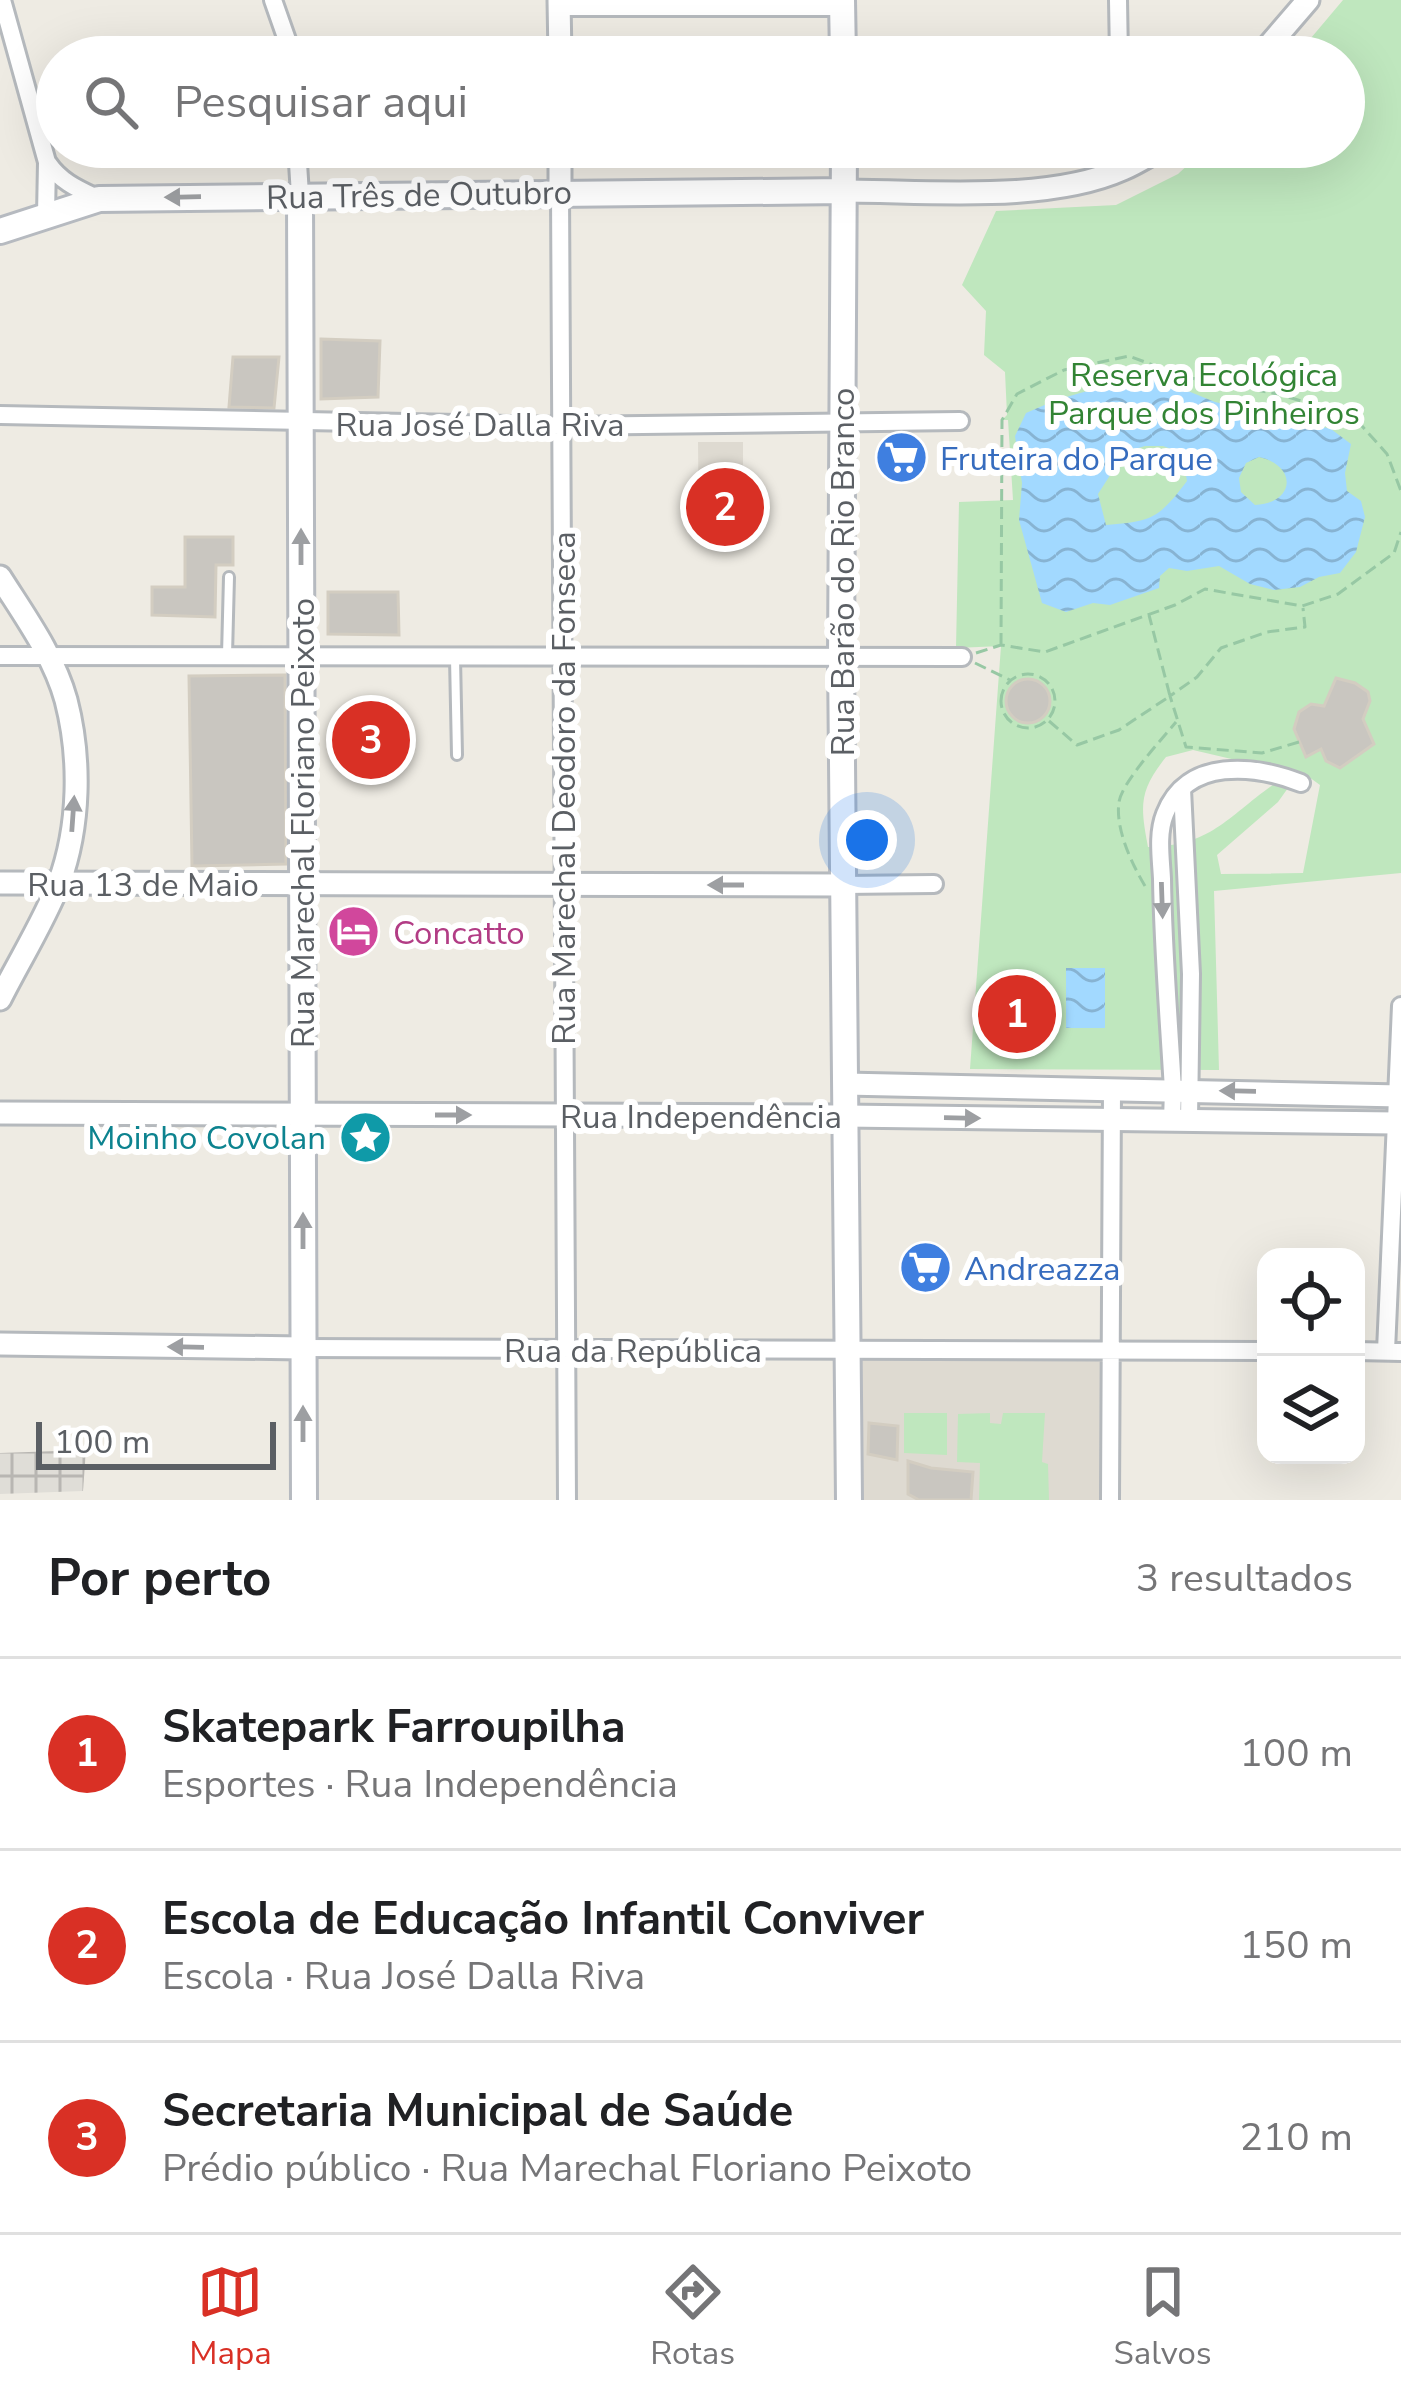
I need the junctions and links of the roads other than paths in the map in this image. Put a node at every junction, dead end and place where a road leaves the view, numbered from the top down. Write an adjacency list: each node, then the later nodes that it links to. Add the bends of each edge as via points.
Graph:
1 (273, 0): 7 (street)
2 (1118, 0): 10 (street)
3 (1308, 0): 11 (street)
4 (559, 4): 5 (street); 8 (street)
5 (842, 4): 9 (main road)
6 (3, 12): 12 (street)
7 (285, 36)
8 (560, 36)
9 (843, 36)
10 (1119, 36)
11 (1277, 36)
12 (36, 124)
13 (47, 168): 24 (street)
14 (51, 168): 23 (street)
15 (298, 168): 22 (street, Rua Marechal Floriano Peixoto)
16 (560, 168): 21 (street, Rua Marechal Deodoro da Fonseca)
17 (844, 168): 20 (main road, Rua Barão do Rio Branco)
18 (1125, 168): 19 (street)
19 (1121, 170): 20 (street, via 1019,191)
20 (844, 191): 21 (main road, Rua Três de Outubro); 27 (main road, Rua Barão do Rio Branco)
21 (560, 192): 22 (main road, Rua Três de Outubro); 30 (street, Rua Marechal Deodoro da Fonseca)
22 (300, 195): 23 (main road, Rua Três de Outubro, one-way to 23); 29 (main road, Rua Marechal Floriano Peixoto)
23 (99, 199): 24 (main road, Rua Três de Outubro)
24 (46, 215): 25 (main road, Rua Três de Outubro)
25 (0, 231)
26 (0, 415): 29 (street, Rua José Dalla Riva)
27 (841, 421): 28 (street, Rua José Dalla Riva); 30 (street, Rua José Dalla Riva); 39 (main road, Rua Barão do Rio Branco)
28 (960, 421)
29 (301, 423): 30 (street, Rua José Dalla Riva); 36 (main road, Rua Marechal Floriano Peixoto, one-way to 29)
30 (562, 426): 38 (street, Rua Marechal Deodoro da Fonseca)
31 (0, 577): 34 (street)
32 (229, 578): 35 (lane)
33 (0, 656): 34 (street)
34 (48, 656): 35 (street); 45 (street, one-way to 34, via 75,825 75,754)
35 (226, 656): 36 (street)
36 (301, 656): 37 (street); 46 (main road, Rua Marechal Floriano Peixoto)
37 (455, 657): 38 (street); 41 (lane)
38 (562, 657): 39 (street); 47 (street, Rua Marechal Deodoro da Fonseca)
39 (841, 657): 40 (street); 49 (main road, Rua Barão do Rio Branco)
40 (962, 657)
41 (457, 755)
42 (1300, 783): 43 (street, via 1238,768)
43 (1182, 789): 54 (street, via 1191,974); 54 (street, one-way to 54, via 1161,836)
44 (0, 883): 45 (street, Rua 13 de Maio)
45 (58, 884): 46 (street, Rua 13 de Maio); 50 (street)
46 (302, 884): 47 (street, Rua 13 de Maio); 58 (main road, Rua Marechal Floriano Peixoto)
47 (564, 884): 49 (street, Rua 13 de Maio, one-way to 47); 59 (street, Rua Marechal Deodoro da Fonseca)
48 (934, 884): 49 (street, Rua 13 de Maio)
49 (843, 885): 52 (main road, Rua Barão do Rio Branco)
50 (0, 999)
51 (1401, 1006): 56 (street)
52 (845, 1084): 53 (street, Rua Independência); 60 (main road, Rua Barão do Rio Branco)
53 (1112, 1089): 54 (street, Rua Independência); 61 (street)
54 (1182, 1090): 55 (street, Rua Independência, one-way to 54); 62 (street)
55 (1291, 1092): 56 (street, Rua Independência); 63 (street)
56 (1399, 1095): 64 (street)
57 (0, 1113): 58 (street, Rua Independência)
58 (302, 1114): 59 (street, Rua Independência, one-way to 59); 66 (main road, Rua Marechal Floriano Peixoto, one-way to 58)
59 (565, 1115): 60 (street, Rua Independência); 67 (street, Rua Marechal Deodoro da Fonseca)
60 (845, 1116): 61 (street, Rua Independência, one-way to 61); 68 (main road, Rua Barão do Rio Branco)
61 (1111, 1120): 62 (street, Rua Independência); 69 (street)
62 (1181, 1120): 63 (street, Rua Independência)
63 (1291, 1122): 64 (street, Rua Independência)
64 (1398, 1122): 71 (street)
65 (0, 1344): 66 (street, Rua da República, one-way to 65)
66 (303, 1348): 67 (street, Rua da República); 72 (main road, Rua Marechal Floriano Peixoto, one-way to 66)
67 (566, 1349): 68 (street, Rua da República); 73 (street, Rua Marechal Deodoro da Fonseca)
68 (848, 1350): 69 (street, Rua da República); 74 (main road, Rua Barão do Rio Branco)
69 (1110, 1351): 70 (street, Rua da República); 75 (street)
70 (1257, 1351)
71 (1394, 1352)
72 (304, 1500)
73 (566, 1500)
74 (849, 1500)
75 (1110, 1500)

